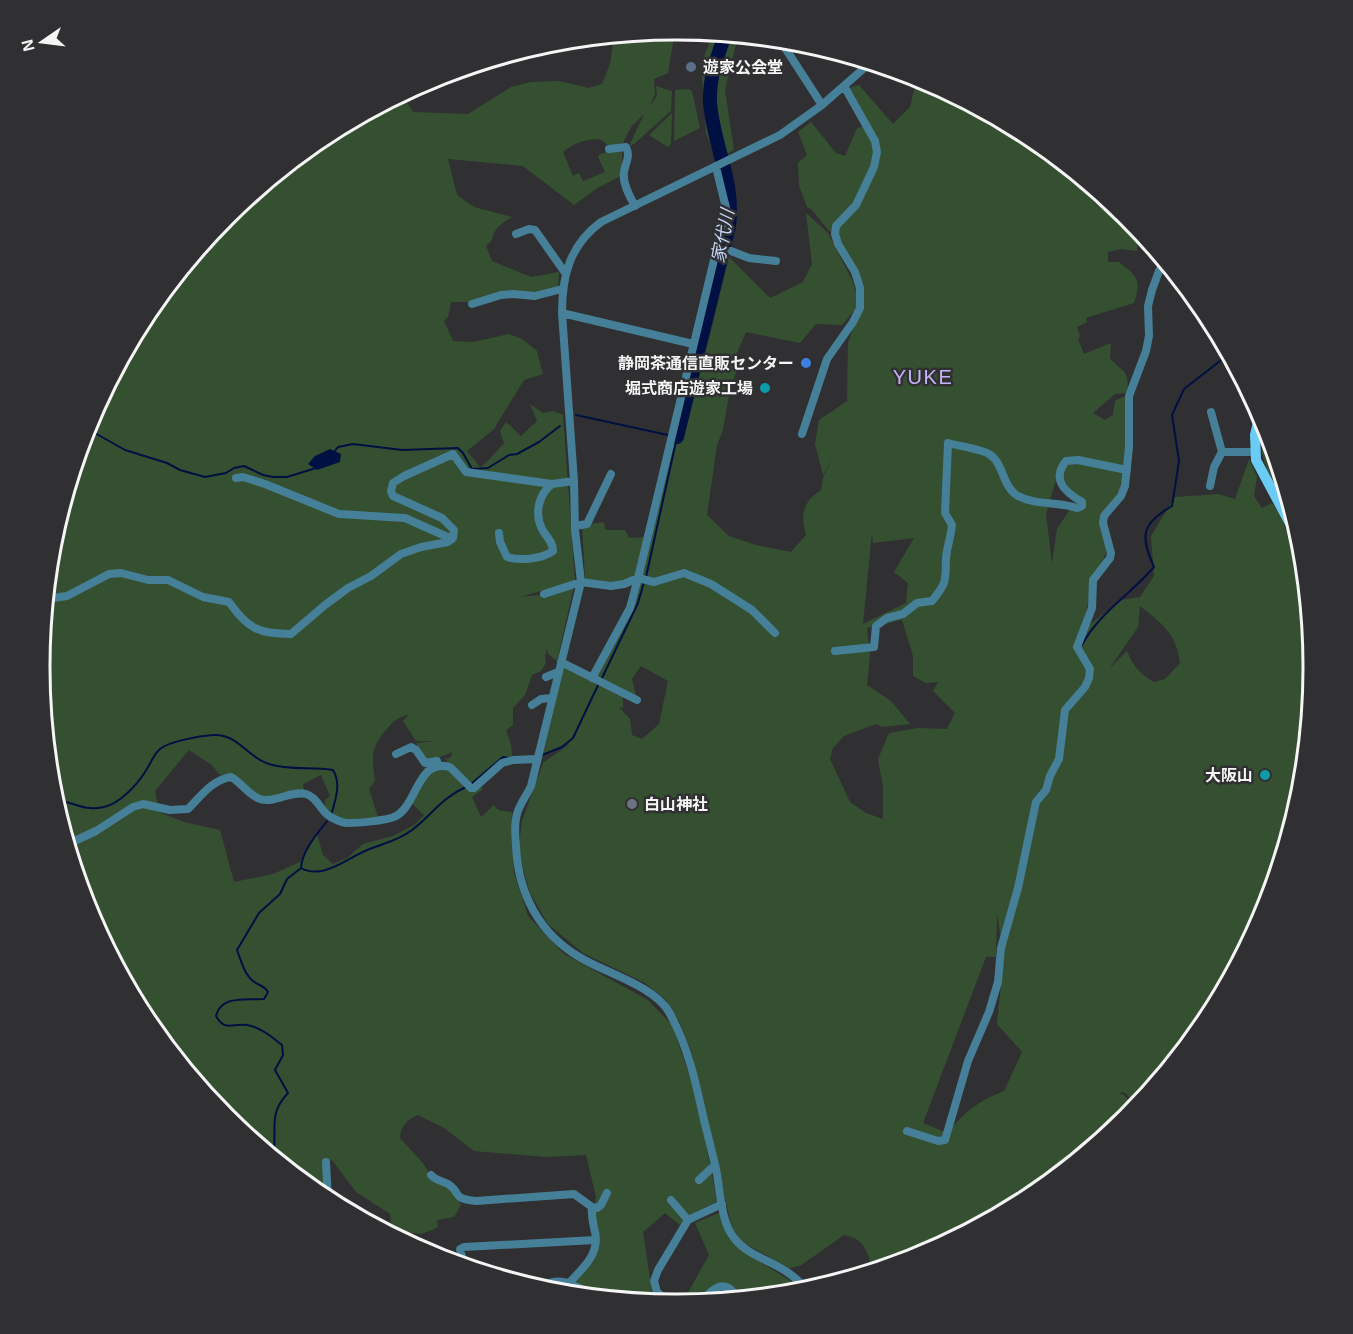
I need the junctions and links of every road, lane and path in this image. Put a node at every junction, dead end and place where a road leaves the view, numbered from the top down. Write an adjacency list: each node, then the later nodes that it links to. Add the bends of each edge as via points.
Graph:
1 (787, 51): 4 (street)
2 (863, 69): 3 (street)
3 (844, 86): 4 (street); 19 (street, via 875,141 877,152 856,205 836,226 835,234 855,272 860,308 827,359)
4 (822, 105): 6 (street, via 780,135)
5 (609, 149): 7 (street, via 626,147 627,165 623,171)
6 (716, 167): 7 (street); 16 (street, via 726,208)
7 (635, 206): 12 (street, via 588,231)
8 (516, 234): 12 (street, via 535,230)
9 (731, 251): 10 (street)
10 (776, 261)
11 (1161, 269): 22 (street, via 1148,306 1146,351 1130,396)
12 (566, 274): 13 (street)
13 (562, 289): 14 (street, via 535,296 501,295); 15 (street)
14 (472, 304)
15 (562, 313): 16 (street); 25 (street)
16 (693, 344): 32 (street)
17 (1210, 412): 20 (street)
18 (1256, 430): 21 (main road)
19 (802, 434)
20 (1222, 452): 21 (street); 27 (street)
21 (1255, 452): 28 (main road)
22 (1127, 470): 37 (street, via 1066,461 1059,479 1082,506 1037,503 1016,495 989,454 948,443 945,513 952,525 946,557 948,574 942,588 932,601 917,603 876,626 874,647); 49 (street, via 1121,496 1104,516 1111,554 1093,580 1092,608 1077,647 1090,669 1089,678 1065,710 1059,759 1046,790 1036,802 989,1012 968,1061 945,1140)
23 (611, 474): 29 (street, via 587,524)
24 (236, 477): 31 (street, via 265,484 339,514 405,518)
25 (574, 481): 26 (street); 29 (street)
26 (552, 484): 30 (street, via 540,498 538,521 553,544 553,551 546,556 507,557); 31 (street, via 466,472 453,454 393,483 393,496 442,518 454,530)
27 (1210, 486)
28 (1283, 511)
29 (575, 526): 33 (street)
30 (499, 533)
31 (452, 539): 35 (street, via 401,554 348,588 291,634 270,634 251,627 229,602 203,597 168,580 109,574 67,596)
32 (643, 579): 33 (street, via 611,586); 36 (street, via 654,582 684,573 692,575 752,610); 41 (street)
33 (581, 582): 34 (street); 38 (street)
34 (544, 594)
35 (54, 598)
36 (775, 633)
37 (835, 651)
38 (561, 662): 39 (street); 41 (street)
39 (558, 672): 40 (street); 42 (street)
40 (546, 677)
41 (597, 680): 43 (street)
42 (552, 698): 44 (street); 46 (street)
43 (637, 700)
44 (532, 705)
45 (396, 754): 47 (street, via 411,747 424,763 442,760)
46 (538, 756): 47 (street, via 502,763 479,785 468,785); 51 (street, via 516,822 516,856 527,902 542,926 564,947 652,995 666,1007 685,1044)
47 (450, 767): 48 (street, via 430,769 405,808 388,819 345,823 324,812 306,794 264,800 231,777 215,782 188,809 142,804)
48 (75, 841)
49 (907, 1131)
50 (326, 1162): 54 (street)
51 (715, 1165): 53 (street); 57 (street)
52 (430, 1175): 58 (street, via 447,1183 462,1199 574,1194)
53 (699, 1180)
54 (327, 1188)
55 (607, 1193): 58 (street, via 601,1205)
56 (671, 1200): 59 (street)
57 (722, 1204): 59 (street); 63 (street, via 729,1232 743,1248)
58 (592, 1208): 60 (street)
59 (688, 1220): 67 (street, via 658,1270 654,1281)
60 (595, 1240): 61 (street, via 464,1247 460,1249); 64 (street, via 593,1256)
61 (462, 1255)
62 (555, 1281): 64 (street)
63 (799, 1281)
64 (570, 1283)
65 (733, 1290): 66 (street, via 718,1287)
66 (709, 1292)
67 (658, 1293)

